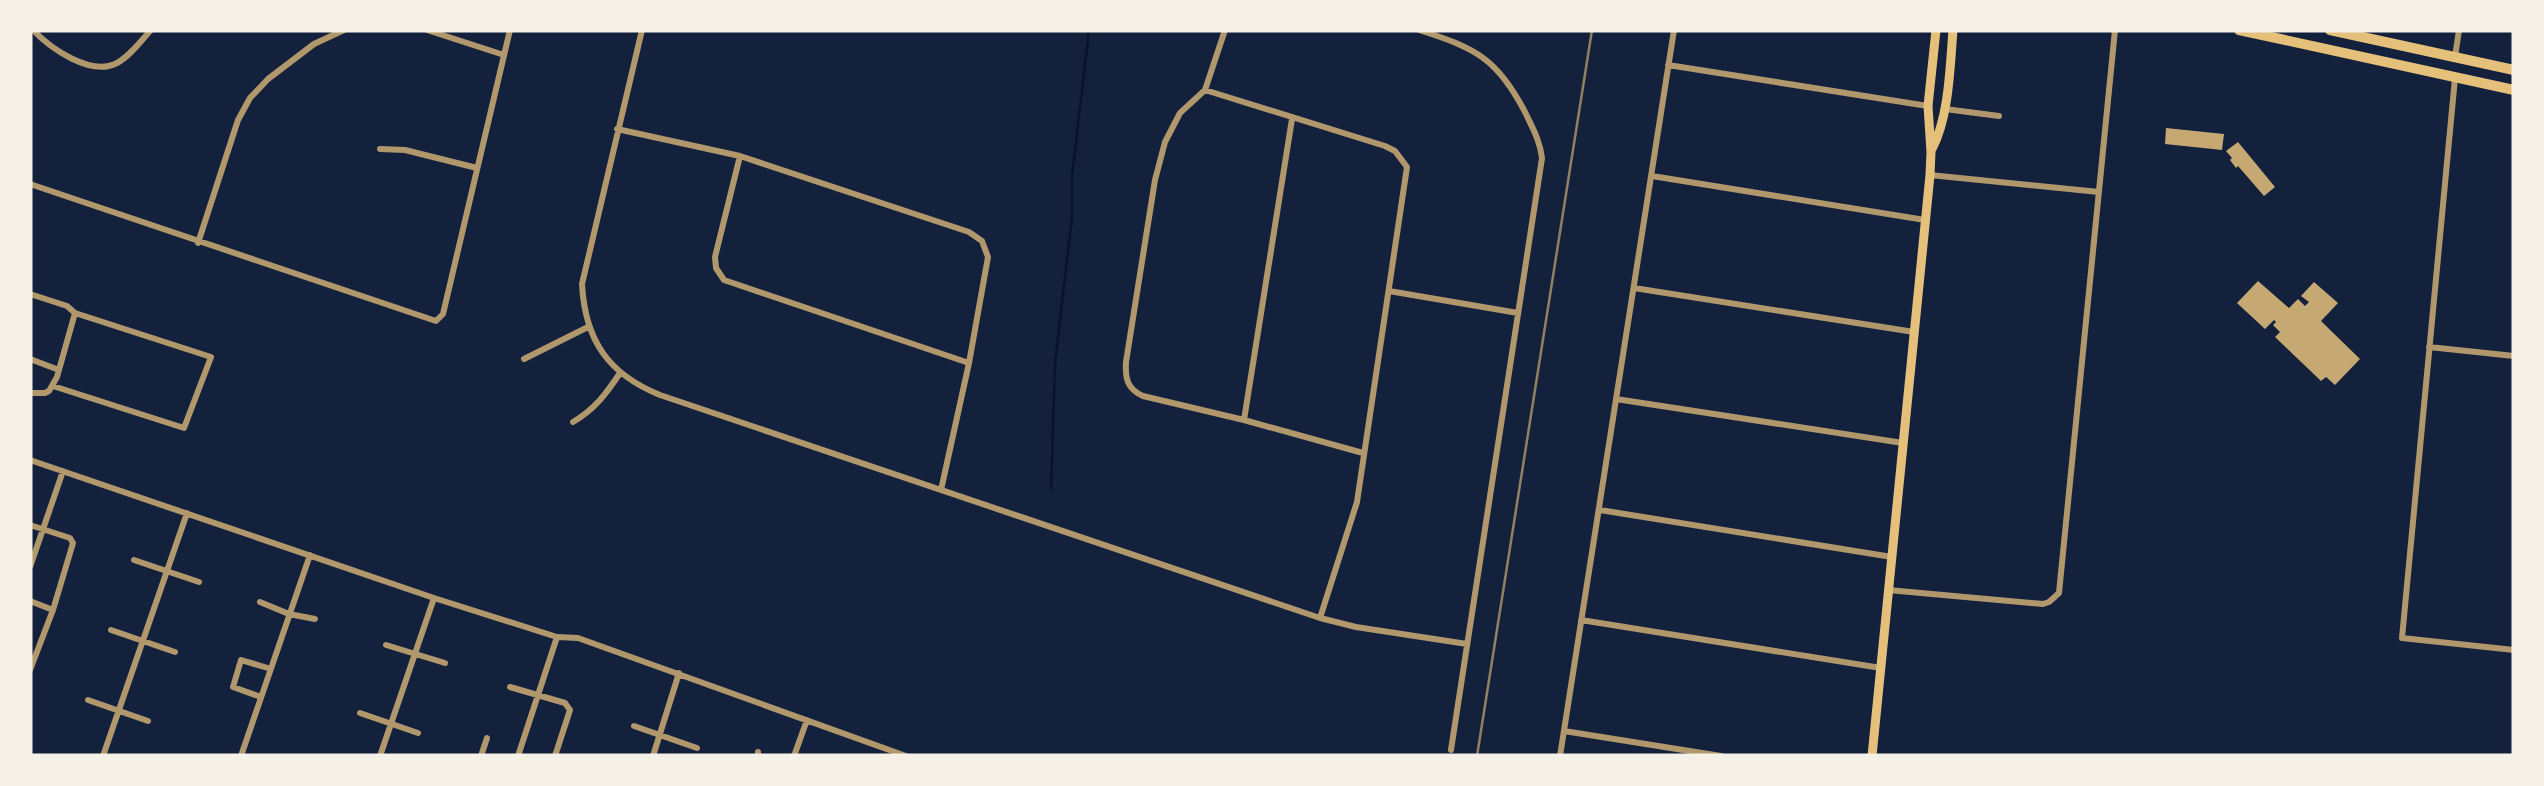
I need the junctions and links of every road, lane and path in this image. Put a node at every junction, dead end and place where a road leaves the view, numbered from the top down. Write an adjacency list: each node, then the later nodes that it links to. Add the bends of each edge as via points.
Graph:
1 (32, 30): 2 (street, via 62,54 102,66 117,63)
2 (151, 30)
3 (344, 30): 38 (street, via 314,44 250,98)
4 (426, 30): 17 (street)
5 (510, 30): 17 (street)
6 (642, 30): 28 (street)
7 (1226, 30): 22 (street)
8 (1419, 30): 43 (street, via 1470,48 1497,69 1540,146 1542,172)
9 (1674, 30): 19 (street)
10 (1936, 30): 24 (main road)
11 (1953, 30): 25 (main road)
12 (2115, 30): 36 (street)
13 (2239, 30): 16 (main road)
14 (2330, 30): 18 (main road)
15 (2460, 30): 18 (street)
16 (2288, 35): 21 (main road)
17 (504, 55): 32 (street)
18 (2456, 57): 20 (main road)
19 (1668, 65): 24 (street); 34 (street)
20 (2514, 70)
21 (2456, 77): 23 (main road); 46 (street)
22 (1205, 90): 27 (street); 56 (street, via 1180,113 1165,142 1126,371 1130,387 1143,396)
23 (2514, 90)
24 (1928, 106): 30 (main road)
25 (1944, 109): 26 (street); 30 (main road)
26 (1999, 116)
27 (1292, 119): 40 (street, via 1385,146 1407,167); 56 (street)
28 (617, 129): 31 (street); 44 (street, via 582,284)
29 (380, 149): 32 (street)
30 (1931, 152): 33 (main road)
31 (740, 156): 50 (street, via 978,237 988,257); 50 (street, via 714,257 724,280)
32 (477, 168): 38 (street, via 436,321)
33 (1930, 175): 36 (street); 37 (main road)
34 (1652, 176): 37 (street); 39 (street)
35 (30, 184): 38 (street)
36 (2099, 192): 73 (street, via 2061,586 2043,604)
37 (1924, 220): 45 (main road)
38 (198, 242)
39 (1634, 288): 45 (street); 55 (street)
40 (1389, 291): 43 (street); 59 (street)
41 (30, 294): 42 (street)
42 (75, 313): 51 (street); 53 (street, via 212,357 184,428)
43 (1518, 313): 85 (street)
44 (588, 327): 49 (street); 52 (street)
45 (1914, 332): 58 (main road)
46 (2429, 348): 47 (street); 87 (street, via 2402,638)
47 (2514, 356)
48 (30, 359): 51 (street)
49 (524, 359)
50 (969, 363): 62 (street)
51 (60, 370): 53 (street)
52 (620, 372): 57 (street, via 604,399); 62 (street, via 660,395)
53 (52, 386): 54 (street)
54 (30, 393)
55 (1616, 399): 58 (street); 63 (street)
56 (1244, 420): 59 (street)
57 (573, 422)
58 (1903, 444): 68 (main road)
59 (1364, 454): 79 (street, via 1352,521)
60 (30, 460): 61 (street)
61 (63, 470): 64 (street); 66 (street)
62 (940, 490): 79 (street)
63 (1600, 510): 68 (street); 81 (street)
64 (187, 513): 67 (street); 71 (street)
65 (30, 525): 66 (street)
66 (43, 529): 70 (street); 77 (street, via 73,543)
67 (310, 555): 74 (street); 78 (street)
68 (1892, 557): 73 (main road)
69 (134, 560): 71 (street)
70 (30, 567)
71 (166, 572): 72 (street); 84 (street)
72 (199, 582)
73 (1888, 590): 91 (main road)
74 (434, 598): 83 (street); 89 (street)
75 (30, 601): 77 (street)
76 (260, 602): 78 (street)
77 (52, 610): 93 (street)
78 (290, 614): 80 (street); 92 (street)
79 (1320, 618): 85 (street)
80 (314, 619)
81 (1581, 620): 91 (street); 105 (street)
82 (111, 630): 84 (street)
83 (557, 638): 94 (street, via 578,638); 96 (street)
84 (143, 641): 88 (street); 99 (street)
85 (1467, 644): 110 (street)
86 (386, 645): 89 (street)
87 (2514, 650)
88 (175, 652)
89 (415, 654): 90 (street); 103 (street)
90 (446, 663)
91 (1880, 668): 123 (main road)
92 (271, 669): 97 (street); 97 (street, via 242,659 232,684)
93 (30, 670)
94 (679, 673): 101 (street); 107 (street)
95 (510, 687): 96 (street)
96 (538, 695): 116 (street); 117 (street, via 570,710)
97 (261, 698): 111 (street)
98 (88, 700): 99 (street)
99 (119, 711): 102 (street); 112 (street)
100 (360, 713): 103 (street)
101 (807, 720): 119 (street); 120 (street)
102 (148, 721)
103 (391, 724): 106 (street); 114 (street)
104 (634, 726): 107 (street)
105 (1564, 731): 121 (street); 122 (street)
106 (418, 733)
107 (659, 735): 109 (street); 118 (street)
108 (487, 738): 115 (street)
109 (697, 748)
110 (1451, 750)
111 (242, 754): 113 (street)
112 (103, 756)
113 (252, 756)
114 (380, 756)
115 (482, 756)
116 (518, 756)
117 (555, 756)
118 (652, 756)
119 (794, 756)
120 (906, 756)
121 (1560, 756)
122 (1721, 756)
123 (1872, 756)

